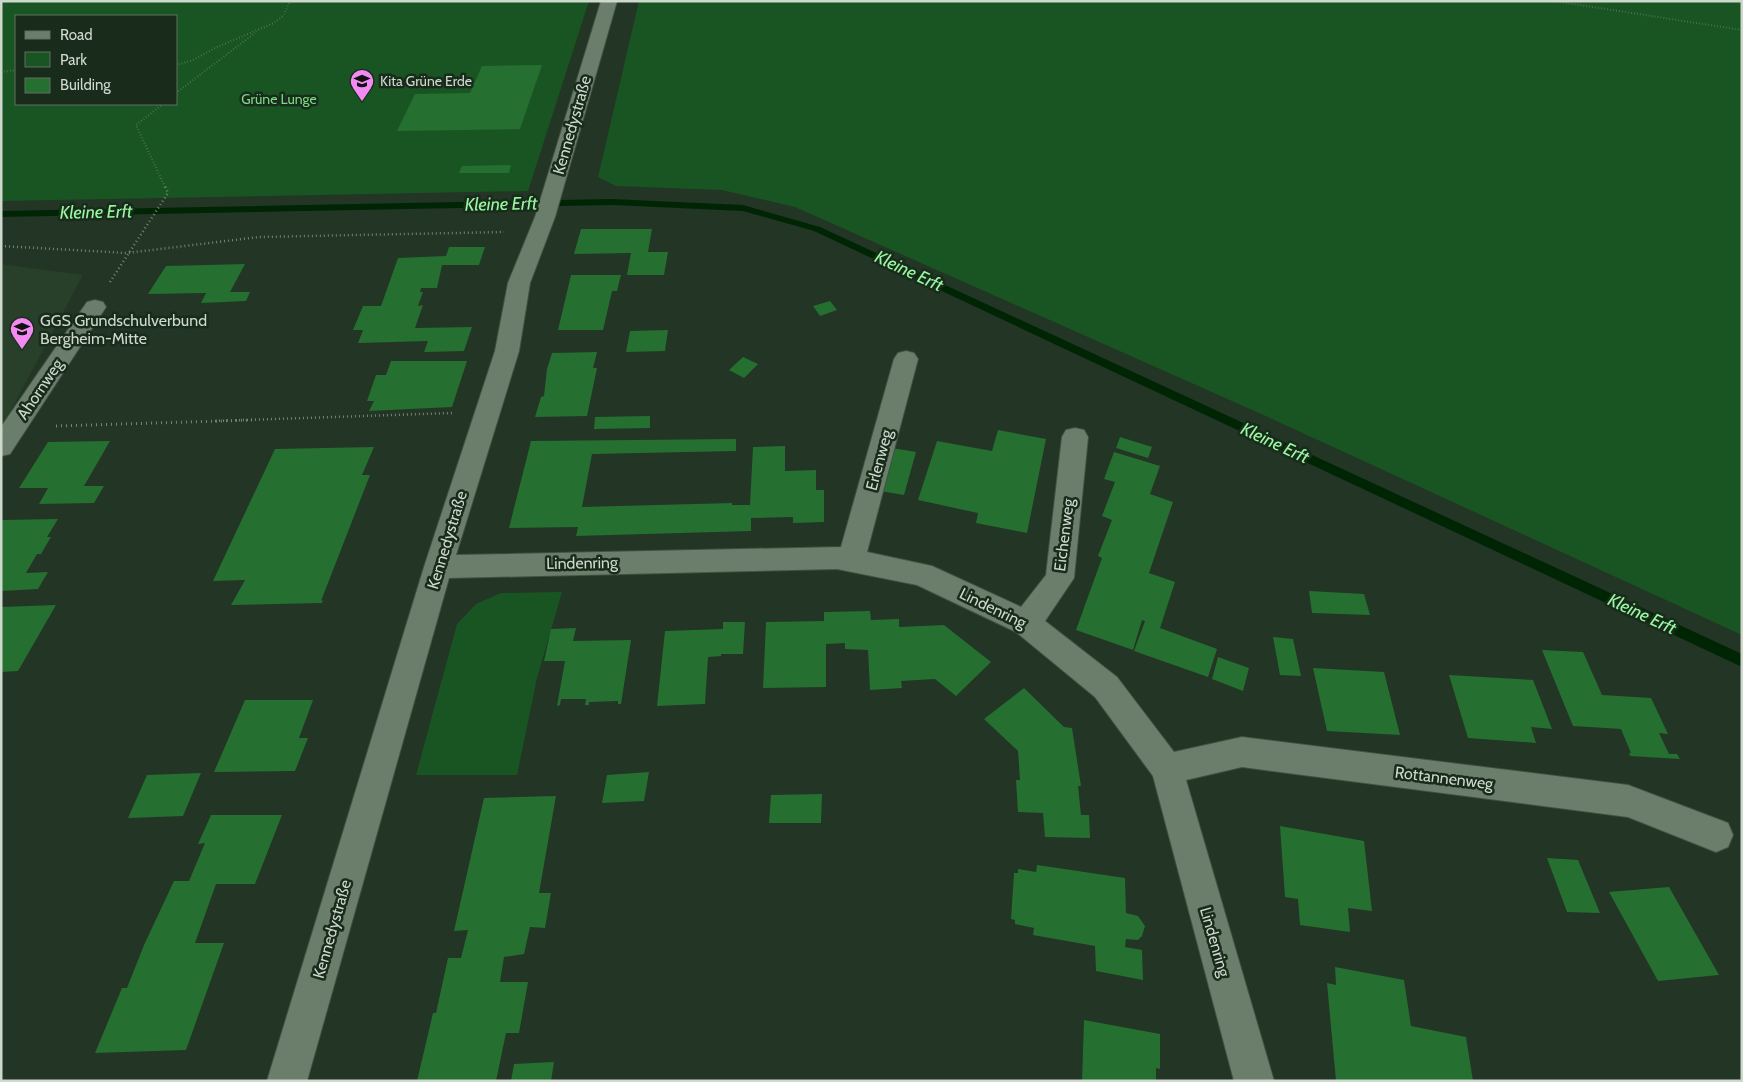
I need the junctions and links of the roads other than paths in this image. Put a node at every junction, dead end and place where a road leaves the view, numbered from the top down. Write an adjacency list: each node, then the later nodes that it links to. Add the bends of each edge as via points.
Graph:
1 (609, 1): 7 (street, Kennedystraße, via 543,224 519,283 507,351)
2 (95, 307): 5 (street, Ahornweg)
3 (906, 359): 6 (street, Erlenweg)
4 (1075, 437): 8 (street, Eichenweg, via 1060,578)
5 (1, 447)
6 (851, 560): 7 (street, Lindenring); 8 (street, Lindenring, via 922,574)
7 (438, 567): 11 (street, Kennedystraße)
8 (1026, 623): 9 (street, Lindenring, via 1106,687)
9 (1167, 769): 10 (street, Rottannenweg, via 1242,752 1628,802); 12 (street, Lindenring)
10 (1716, 835)
11 (287, 1081)
12 (1254, 1081)

